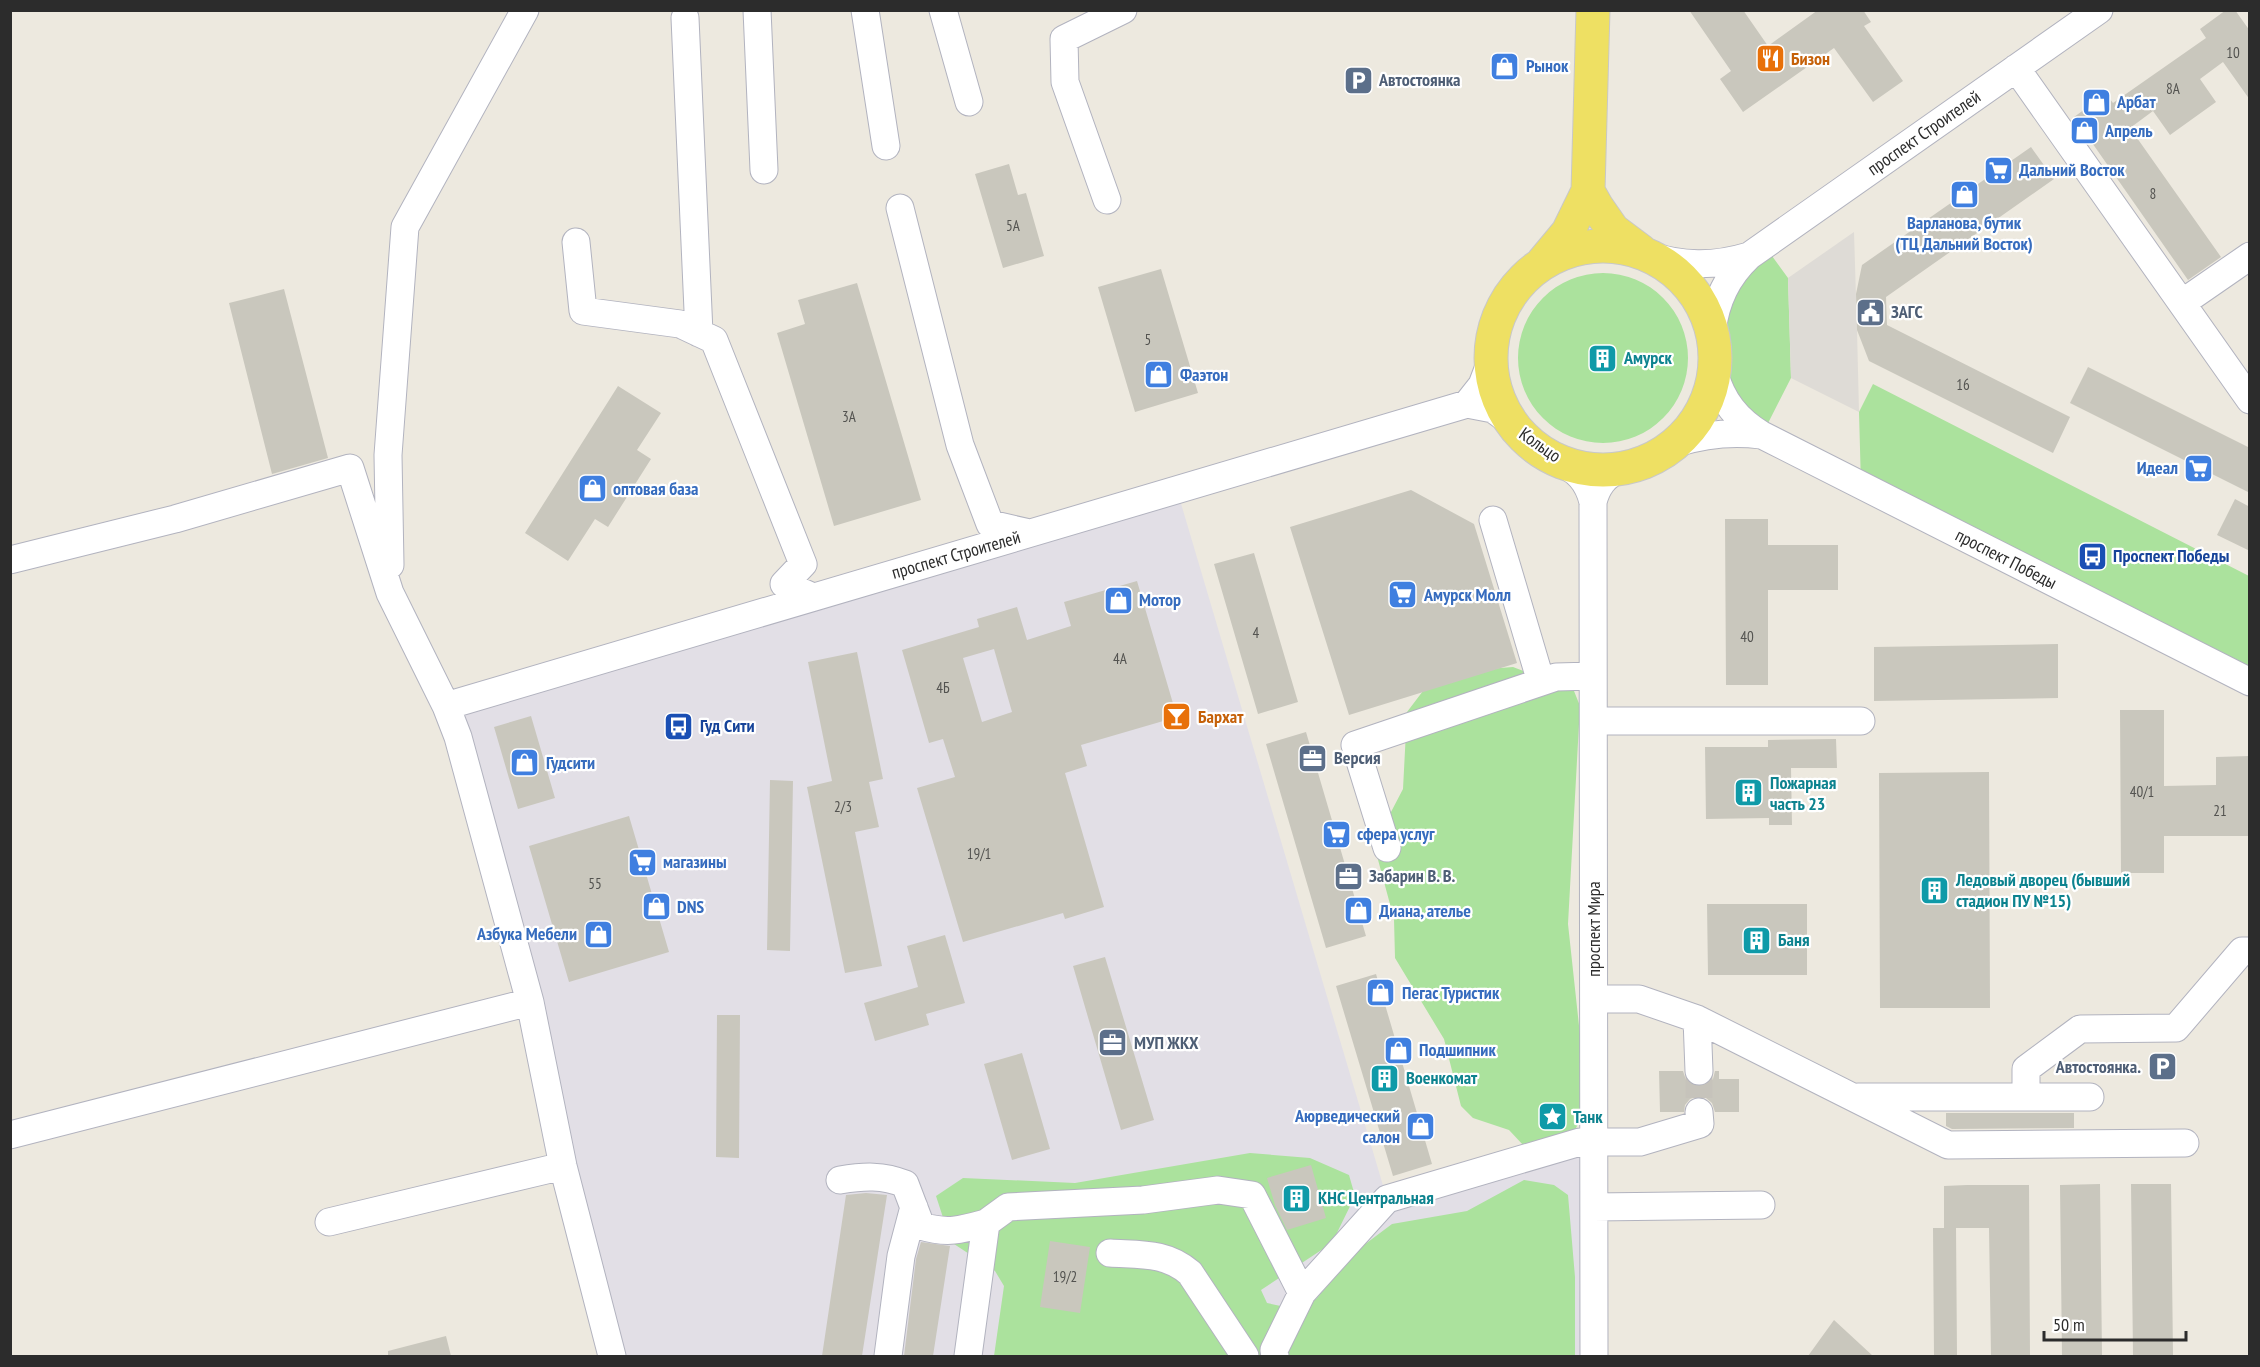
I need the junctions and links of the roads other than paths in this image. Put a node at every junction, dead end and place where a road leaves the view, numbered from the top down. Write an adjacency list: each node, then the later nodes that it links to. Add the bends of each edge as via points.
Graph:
1 (525, 10): 37 (street, via 405,227 388,455)
2 (757, 10): 12 (street)
3 (865, 10): 11 (street)
4 (943, 10): 10 (street)
5 (1123, 10): 14 (street, via 1064,39 1065,82)
6 (1593, 10): 13 (main road)
7 (2099, 10): 9 (street, проспект Строителей)
8 (685, 18): 23 (street)
9 (2016, 69): 18 (street, проспект Строителей); 21 (street)
10 (969, 102)
11 (886, 146)
12 (764, 170)
13 (1588, 191): 17 (main road, via 1612,230); 20 (main road, via 1568,232)
14 (1107, 200)
15 (900, 208): 35 (street, via 960,445 990,524)
16 (576, 242): 23 (street, via 583,311 680,324)
17 (1647, 255): 18 (street, via 1701,265); 20 (main road, Кольцо, via 1627,248 1586,247 1556,256); 22 (main road, Кольцо, via 1665,264 1688,286)
18 (1749, 256): 22 (street, via 1723,288)
19 (2250, 256): 21 (street)
20 (1530, 272): 24 (main road, Кольцо, via 1504,305 1491,344)
21 (2182, 303): 26 (street)
22 (1712, 331): 25 (main road, Кольцо)
23 (699, 333): 38 (street, via 714,340 803,564 784,584)
24 (1490, 364): 27 (street, via 1482,385); 28 (main road, Кольцо, via 1493,385)
25 (1714, 372): 29 (street, via 1728,406); 30 (main road, Кольцо, via 1702,411)
26 (2250, 400)
27 (1467, 404): 28 (street, via 1492,409); 35 (street, проспект Строителей)
28 (1510, 423): 31 (main road, Кольцо, via 1524,438)
29 (1762, 435): 30 (street, via 1724,432); 41 (street, проспект Победы)
30 (1676, 443): 32 (main road, Кольцо, via 1640,464)
31 (1558, 461): 32 (main road, Кольцо, via 1599,470); 33 (street, via 1578,472 1591,491)
32 (1619, 469): 33 (street, via 1604,479)
33 (1593, 502): 39 (street, проспект Мира)
34 (1492, 520): 40 (street)
35 (1030, 533): 38 (street, проспект Строителей)
36 (10, 560): 37 (street, via 175,519 350,468)
37 (390, 594): 42 (street)
38 (813, 597): 42 (street, проспект Строителей)
39 (1593, 676): 40 (street, via 1556,677); 43 (street, проспект Мира)
40 (1541, 682): 45 (street, via 1355,745)
41 (2250, 682)
42 (446, 706): 48 (street, via 458,737)
43 (1594, 721): 44 (street); 47 (street, проспект Мира)
44 (1861, 721)
45 (1387, 848)
46 (2250, 951): 52 (street, via 2242,951 2176,1028 2080,1029 2026,1069)
47 (1594, 999): 49 (street, via 1639,999); 56 (street, проспект Мира)
48 (530, 1002): 55 (street); 58 (street)
49 (1698, 1019): 50 (street); 51 (street)
50 (1698, 1071)
51 (1853, 1097): 52 (street); 57 (street, via 1948,1145)
52 (2026, 1097): 53 (street)
53 (2090, 1097)
54 (1699, 1112): 56 (street, via 1700,1124 1640,1142)
55 (10, 1134)
56 (1594, 1143): 62 (street, проспект Мира); 66 (street, via 1580,1143 1388,1199)
57 (2185, 1143)
58 (563, 1166): 63 (street); 67 (street)
59 (840, 1180): 61 (street, via 890,1178 905,1184)
60 (1761, 1205): 62 (street)
61 (914, 1207): 64 (street, via 921,1226 938,1231 957,1231); 68 (street, via 901,1256)
62 (1594, 1207): 72 (street, проспект Мира)
63 (329, 1221)
64 (986, 1223): 66 (street, via 1008,1207 1143,1200 1218,1190 1252,1195); 69 (street)
65 (1110, 1253): 70 (street, via 1160,1256 1179,1264 1190,1273)
66 (1302, 1293): 71 (street, via 1274,1350)
67 (612, 1356)
68 (888, 1356)
69 (968, 1356)
70 (1245, 1356)
71 (1275, 1356)
72 (1594, 1356)

